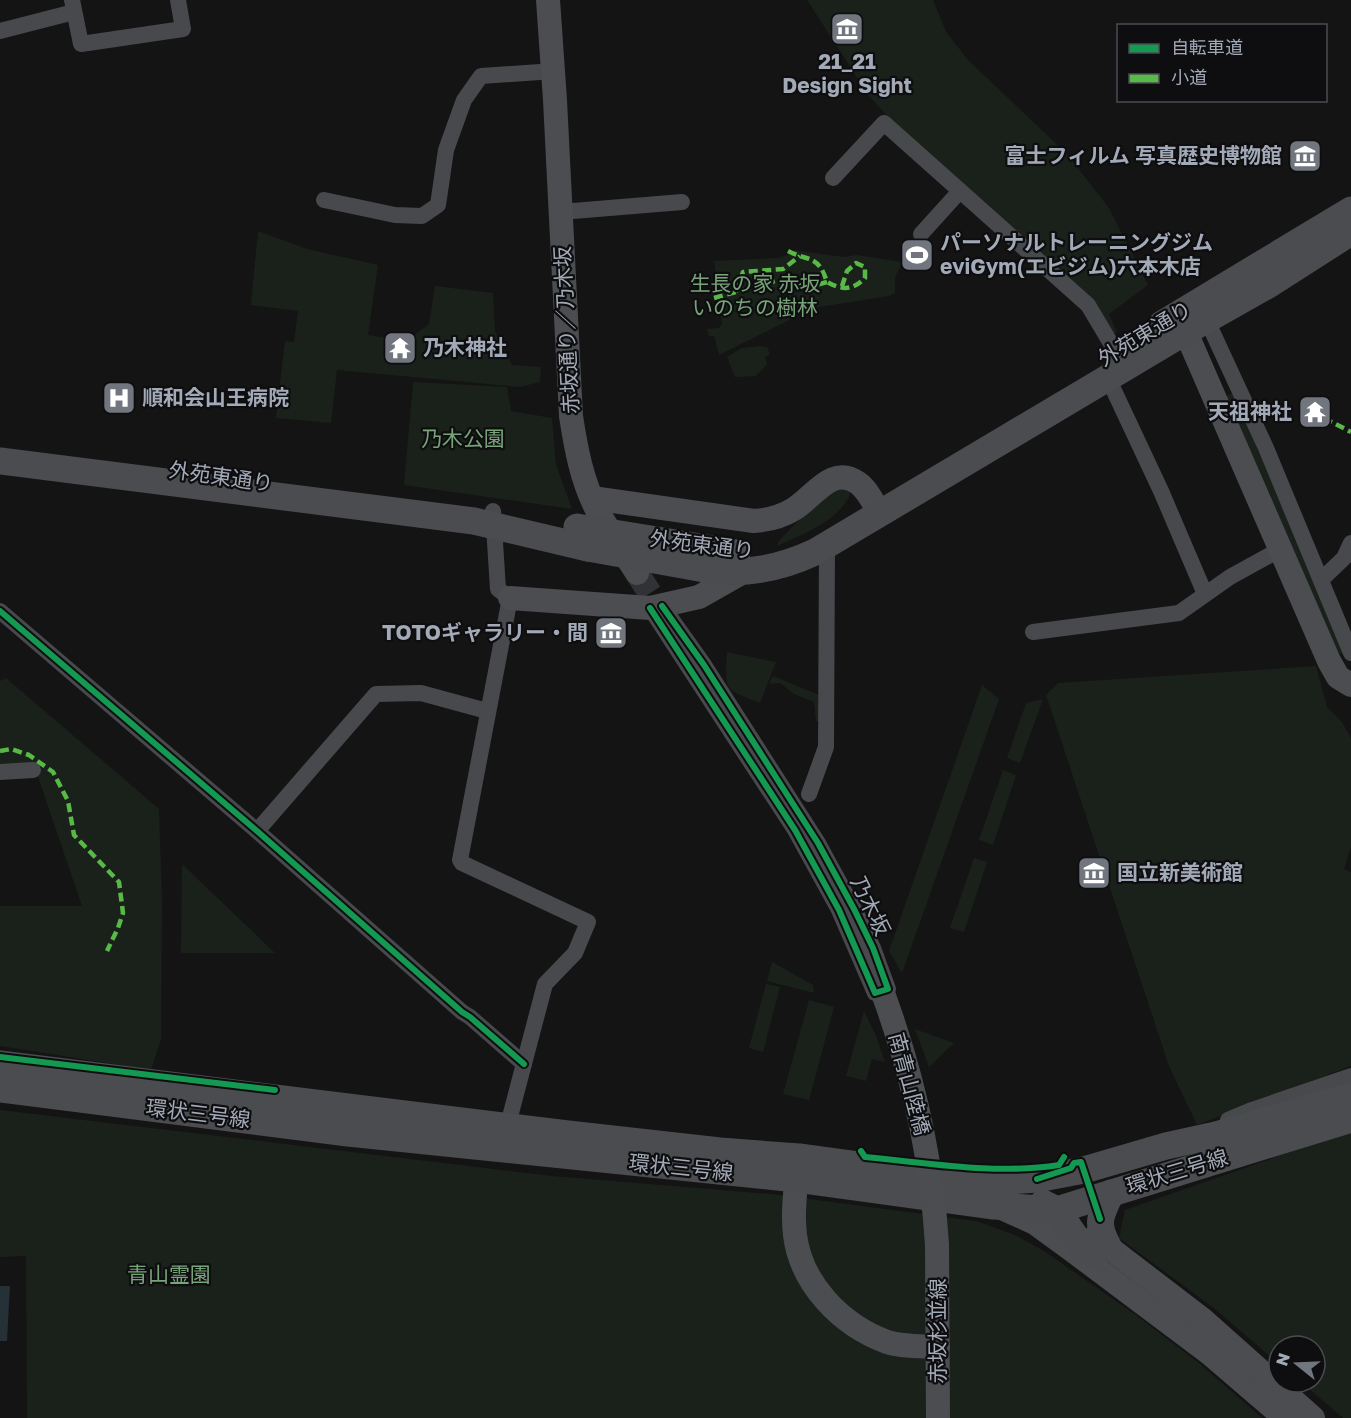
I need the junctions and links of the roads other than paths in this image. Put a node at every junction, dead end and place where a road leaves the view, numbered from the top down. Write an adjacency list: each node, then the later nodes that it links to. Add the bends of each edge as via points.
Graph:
1 (178, 0): 3 (street, via 183,29 81,44)
2 (548, 0): 5 (street, 赤坂通り／乃木坂)
3 (73, 6): 4 (street)
4 (0, 31)
5 (554, 71): 8 (street, via 481,76 464,100 446,150 438,205 422,216 395,215); 11 (street, 赤坂通り／乃木坂)
6 (833, 178): 7 (street, via 884,123)
7 (960, 191): 13 (street); 15 (street, via 1088,305)
8 (324, 200)
9 (682, 202): 11 (street)
10 (1351, 210): 14 (main road, 外苑東通り)
11 (561, 212): 19 (street, 赤坂通り／乃木坂, via 571,416 576,452)
12 (1351, 232): 14 (main road, 外苑東通り, via 1270,284)
13 (921, 234)
14 (1190, 322): 15 (main road, 外苑東通り); 16 (main road, 外苑東通り); 25 (street); 28 (street, via 1266,448)
15 (1116, 352): 16 (street); 20 (main road, 外苑東通り)
16 (1108, 378): 20 (main road, 外苑東通り); 29 (street)
17 (0, 448): 21 (main road, 外苑東通り)
18 (0, 461): 21 (main road, 外苑東通り)
19 (592, 498): 20 (street, via 768,520 797,508 828,480 840,477 858,483); 27 (street, 赤坂通り／乃木坂)
20 (876, 507): 24 (main road, 外苑東通り); 26 (main road, 外苑東通り, via 787,548)
21 (493, 518): 22 (main road, 外苑東通り); 30 (street, via 498,589)
22 (583, 538): 26 (main road, 外苑東通り, bridge); 26 (main road, 外苑東通り, bridge, via 710,570)
23 (1351, 543): 28 (street, via 1344,558)
24 (827, 545): 26 (main road, 外苑東通り, via 782,566); 39 (street, via 826,747)
25 (1281, 549): 29 (street); 35 (street, via 1329,661 1338,676)
26 (740, 562): 31 (street, via 699,597)
27 (637, 573)
28 (1321, 580): 34 (street)
29 (1205, 594): 33 (street, via 1179,613)
30 (510, 598): 31 (street); 36 (street)
31 (656, 607): 31 (street, 乃木坂, via 704,665 818,843 873,948 888,989 875,993 839,910 795,830)
32 (0, 611): 40 (street)
33 (1033, 632)
34 (1351, 653)
35 (1351, 685)
36 (488, 711): 40 (street, via 421,693 376,694); 43 (street, via 460,860 588,922 575,953 545,984)
37 (33, 770): 38 (street)
38 (0, 772)
39 (809, 794)
40 (257, 831): 43 (street)
41 (884, 996): 57 (street, 南青山陸橋, bridge, via 920,1118)
42 (0, 1064): 48 (main road, 環状三号線)
43 (524, 1064): 48 (street)
44 (1351, 1076): 49 (street, via 1252,1110)
45 (0, 1089): 50 (main road, 環状三号線, via 348,1134)
46 (1351, 1096): 49 (main road, 環状三号線)
47 (1351, 1119): 54 (main road, 環状三号線)
48 (508, 1127): 50 (street); 52 (main road, 環状三号線, via 720,1151)
49 (1172, 1145): 51 (main road, 環状三号線)
50 (548, 1154): 52 (main road, 環状三号線)
51 (1101, 1165): 53 (main road, 環状三号線, via 1037,1179 1010,1180); 56 (main road, via 1078,1180)
52 (798, 1168): 53 (main road, 環状三号線); 55 (main road, 環状三号線); 60 (street, via 795,1234 813,1286 843,1317 869,1334 900,1345)
53 (902, 1171): 56 (main road, via 1039,1201)
54 (1111, 1193): 56 (main road, 環状三号線); 58 (main road, via 1100,1219)
55 (994, 1206): 56 (main road, 環状三号線); 59 (street, via 1023,1216)
56 (1057, 1210): 58 (main road, via 1082,1245)
57 (937, 1245): 60 (street, 赤坂杉並線)
58 (1101, 1251): 59 (street); 63 (street, via 1202,1319)
59 (1183, 1331): 62 (street)
60 (938, 1347): 61 (street, 赤坂杉並線)
61 (938, 1418)
62 (1285, 1418)
63 (1313, 1418)

